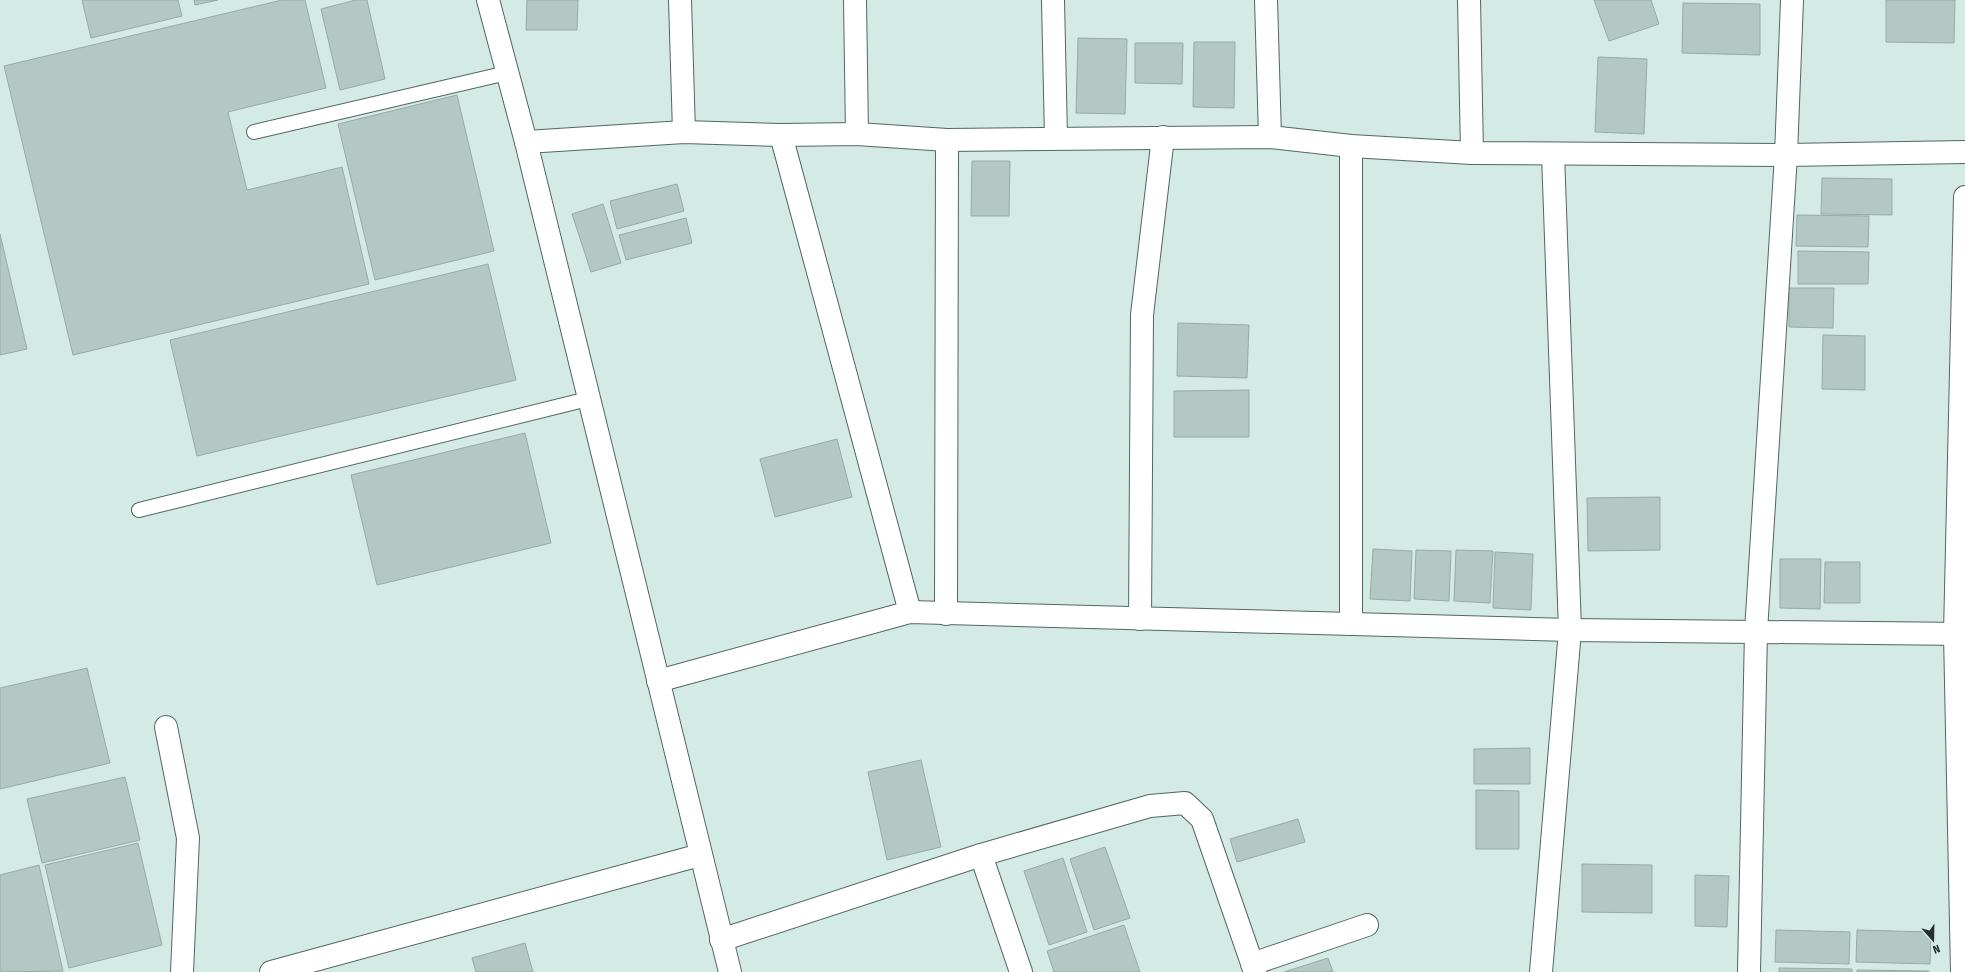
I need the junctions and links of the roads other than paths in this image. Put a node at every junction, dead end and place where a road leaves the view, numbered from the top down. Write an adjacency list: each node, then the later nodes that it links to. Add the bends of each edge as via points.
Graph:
1 (488, 0): 8 (street)
2 (680, 0): 10 (street)
3 (855, 0): 11 (street)
4 (1053, 0): 15 (street)
5 (1266, 0): 14 (street)
6 (1469, 0): 20 (street)
7 (1792, 0): 22 (street)
8 (507, 73): 9 (lane); 17 (street)
9 (254, 132)
10 (684, 132): 12 (street); 17 (street)
11 (857, 134): 12 (street); 16 (street)
12 (781, 135): 26 (street)
13 (1163, 137): 14 (street); 15 (street); 28 (street, via 1142,315)
14 (1270, 137): 18 (street)
15 (1056, 138): 16 (street)
16 (947, 140): 27 (street)
17 (526, 142): 24 (street)
18 (1351, 146): 20 (street); 29 (street)
19 (1965, 152): 22 (street)
20 (1472, 153): 21 (street)
21 (1553, 154): 22 (street); 30 (street)
22 (1786, 155): 31 (street)
23 (1965, 197): 32 (street)
24 (588, 399): 25 (lane); 33 (street)
25 (139, 510)
26 (910, 612): 27 (street); 33 (street)
27 (946, 614): 28 (street)
28 (1140, 619): 29 (street)
29 (1351, 624): 30 (street)
30 (1570, 630): 31 (street); 44 (street)
31 (1756, 631): 32 (street); 45 (street)
32 (1960, 634): 46 (street)
33 (658, 681): 35 (street)
34 (166, 727): 40 (street, via 188,838)
35 (700, 855): 38 (street); 41 (street)
36 (981, 855): 38 (street); 39 (street, via 1150,806 1185,803 1202,819); 43 (street)
37 (1367, 924): 39 (street)
38 (721, 940): 42 (street)
39 (1254, 968)
40 (182, 972)
41 (271, 972)
42 (730, 972)
43 (1021, 972)
44 (1541, 972)
45 (1749, 972)
46 (1962, 972)

